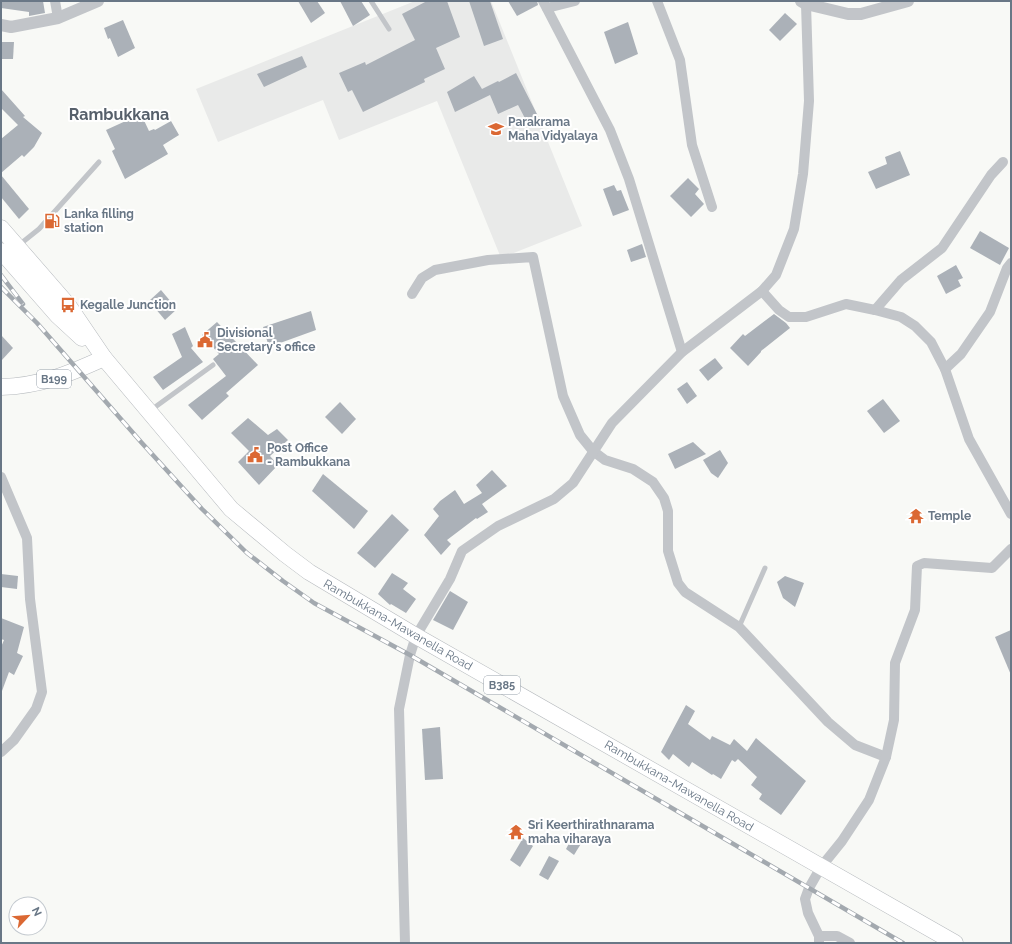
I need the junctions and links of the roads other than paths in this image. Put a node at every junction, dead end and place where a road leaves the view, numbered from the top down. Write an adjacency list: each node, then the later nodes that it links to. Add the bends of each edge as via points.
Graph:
1 (55, 1): 9 (street)
2 (98, 1): 9 (street)
3 (371, 1): 11 (lane)
4 (575, 1): 8 (street)
5 (657, 1): 14 (street, via 680,60 692,146)
6 (908, 1): 7 (street, via 861,14 848,14)
7 (804, 2): 18 (street, via 809,101 803,174 794,229 776,275)
8 (545, 5): 21 (street, via 610,130 624,165)
9 (58, 18): 10 (street, via 11,27)
10 (1, 25)
11 (389, 29)
12 (99, 162): 16 (lane, via 39,229)
13 (1003, 162): 20 (street, via 990,175 942,248 901,280)
14 (712, 207)
15 (1, 228): 16 (main road, Rambukkana-Mawanella Road)
16 (8, 251): 22 (main road, Rambukkana-Mawanella Road, via 68,305)
17 (1011, 263): 24 (street, via 990,312 961,354)
18 (762, 291): 20 (street, via 779,310 790,317 806,316 846,304); 21 (street)
19 (412, 294): 27 (street, via 422,278 434,270 488,260 533,257 563,396 580,435)
20 (875, 310): 24 (street, via 901,317 915,326 931,342)
21 (682, 352): 27 (street, via 612,423)
22 (104, 358): 25 (main road, B199, via 54,379 19,387); 26 (main road, Rambukkana-Mawanella Road / B385)
23 (213, 365): 26 (lane)
24 (945, 369): 29 (street, via 969,439)
25 (1, 387)
26 (149, 412): 33 (main road, Rambukkana-Mawanella Road / B385, via 231,509 258,532 308,572)
27 (593, 451): 32 (street, via 605,460 633,469 653,482 664,498 668,511 668,551 678,583 685,592); 33 (street, via 573,483 554,499 498,526 462,551 450,579)
28 (1, 477): 34 (street, via 27,538 30,600 42,692 36,709 19,734)
29 (1011, 514)
30 (1011, 549): 35 (street, via 992,568 924,563 917,566 915,610 895,663 894,720)
31 (765, 568): 32 (lane)
32 (738, 627): 35 (street, via 828,722 855,745)
33 (416, 636): 36 (main road, Rambukkana-Mawanella Road / B385); 38 (street, via 399,709)
34 (1, 752)
35 (886, 757): 36 (street, via 869,800 842,841)
36 (821, 866): 37 (street, via 805,899 808,914); 40 (main road, Rambukkana-Mawanella Road / B385)
37 (819, 939): 39 (street, via 837,936)
38 (405, 943)
39 (850, 943)
40 (955, 943)

